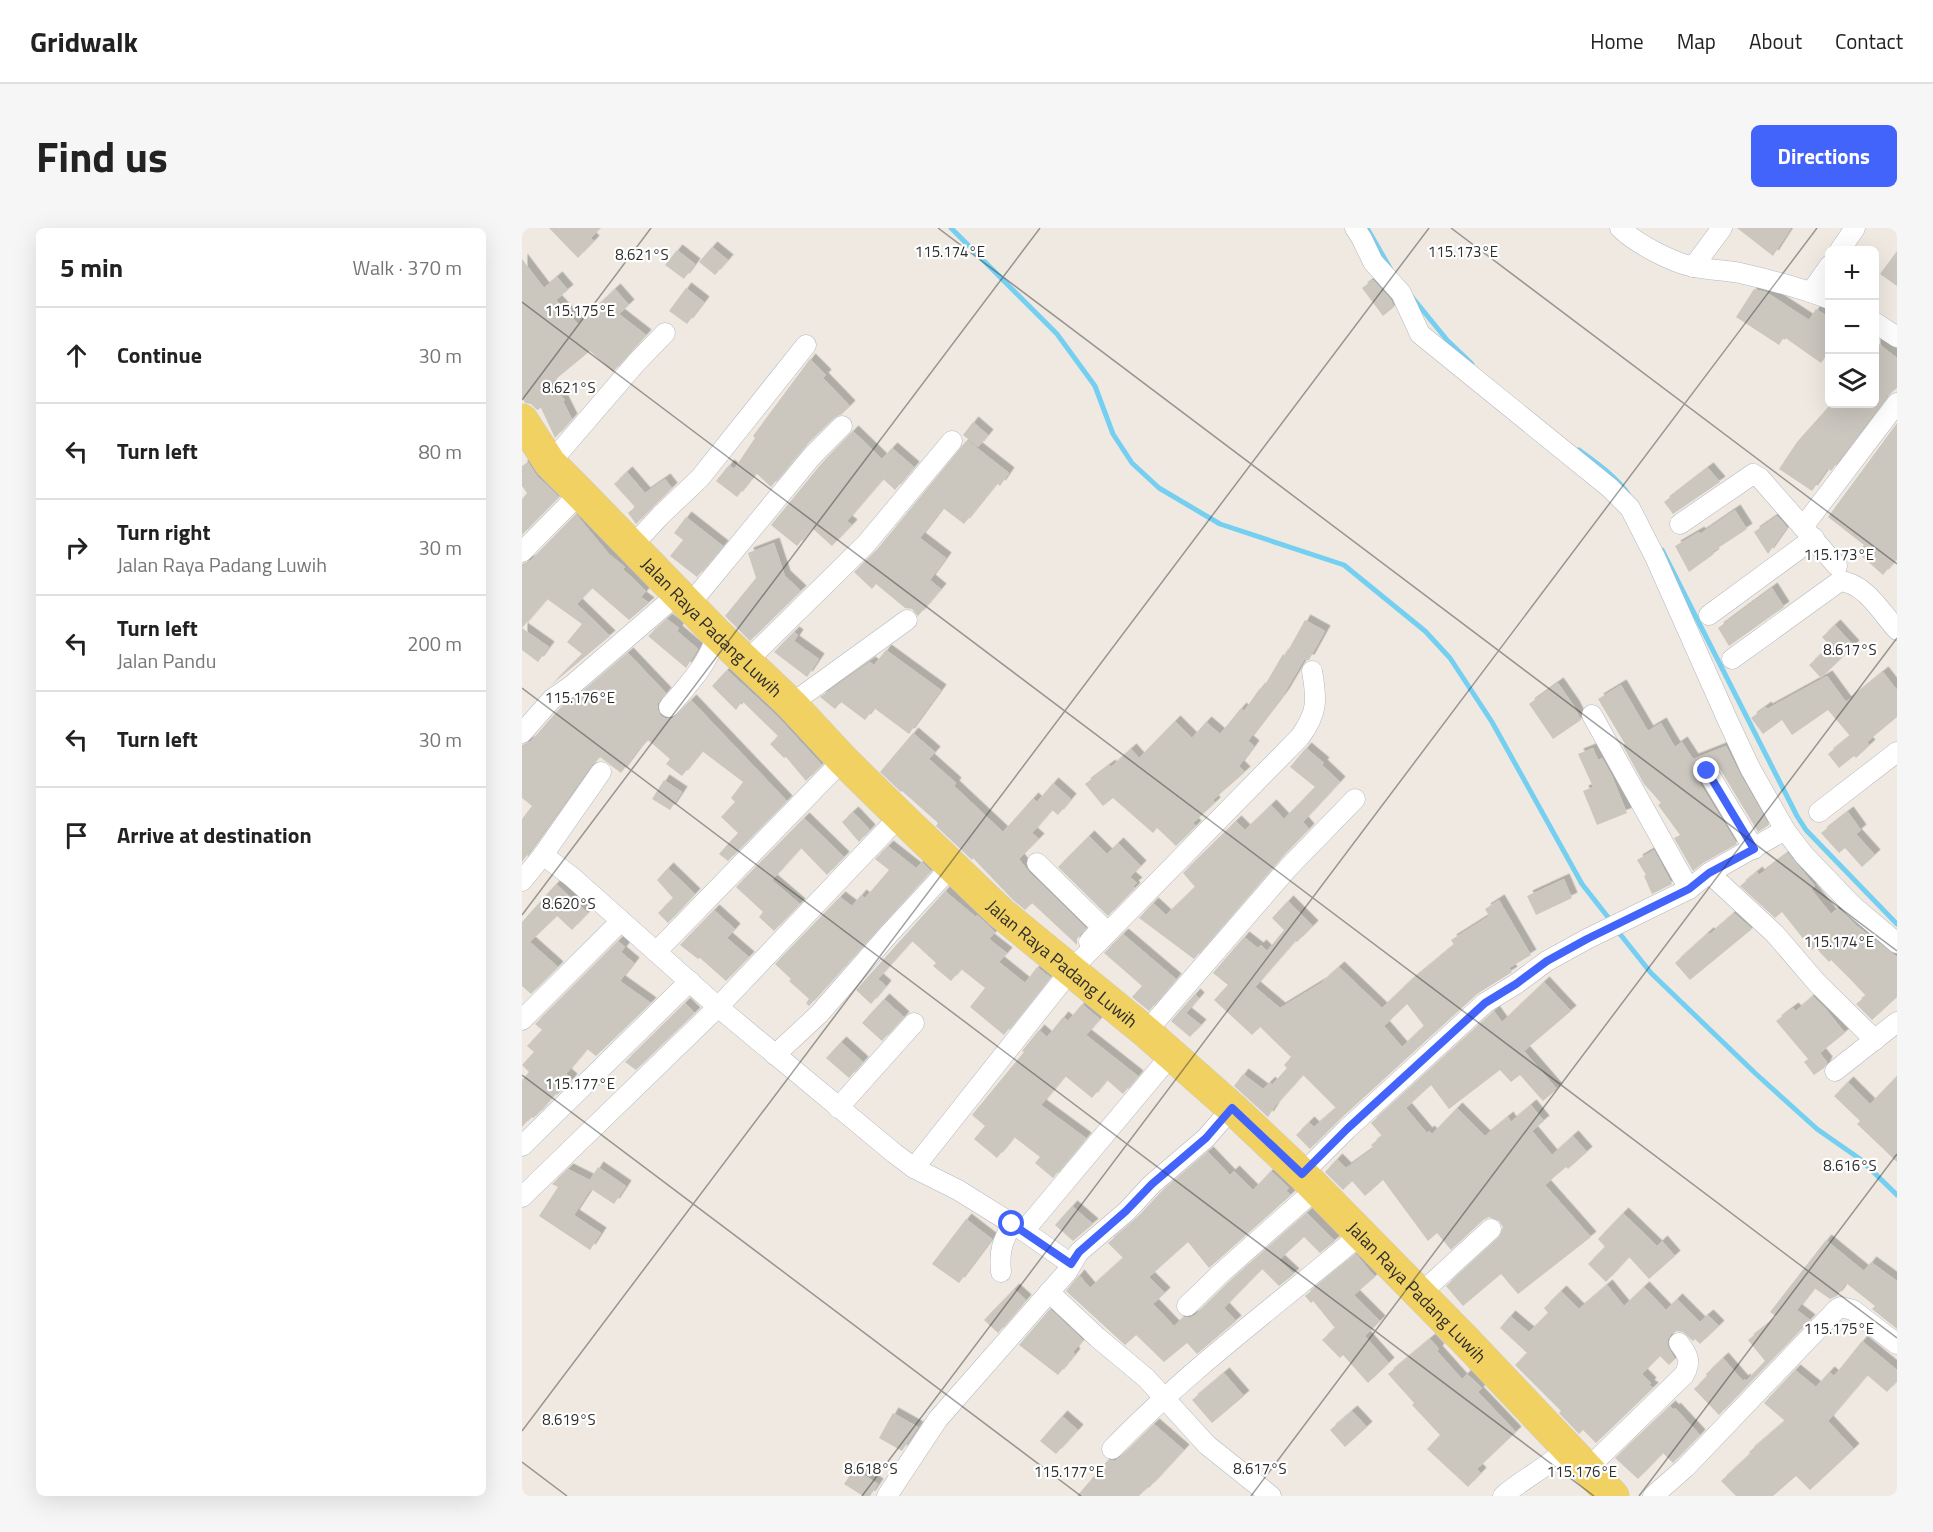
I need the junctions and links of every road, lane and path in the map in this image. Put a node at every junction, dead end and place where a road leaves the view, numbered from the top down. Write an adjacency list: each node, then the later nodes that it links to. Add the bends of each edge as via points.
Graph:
1 (1355, 228): 43 (street, via 1373,262 1401,293 1420,334 1630,508 1746,758)
2 (1620, 228): 6 (street, via 1640,243)
3 (1722, 228): 6 (street)
4 (1856, 228): 5 (street)
5 (1843, 246)
6 (1693, 267): 8 (street, via 1737,272)
7 (1825, 272): 8 (street)
8 (1811, 292): 9 (street)
9 (1825, 297)
10 (1879, 325): 12 (street)
11 (665, 333): 17 (street, via 636,363)
12 (1897, 337)
13 (806, 345): 21 (street, via 700,478)
14 (1897, 403): 20 (street)
15 (842, 426): 24 (street)
16 (952, 441): 30 (street, via 866,544)
17 (532, 442): 18 (main road, Jalan Raya Padang Luwih)
18 (580, 494): 21 (main road, Jalan Raya Padang Luwih); 22 (street)
19 (1680, 524): 20 (street, via 1753,474)
20 (1808, 532): 23 (street); 25 (street)
21 (632, 546): 24 (main road, Jalan Raya Padang Luwih)
22 (522, 552)
23 (1838, 566)
24 (684, 599): 28 (main road, Jalan Raya Padang Luwih); 35 (street, via 552,699)
25 (1709, 615)
26 (907, 620): 32 (street)
27 (1897, 630): 29 (street, via 1858,587 1840,581)
28 (717, 634): 30 (main road, Jalan Raya Padang Luwih); 33 (street, via 701,670)
29 (1732, 659)
30 (747, 661): 32 (main road, Jalan Raya Padang Luwih)
31 (1312, 671): 54 (street, via 1317,699 1310,722 1300,737)
32 (791, 704): 37 (main road, Jalan Raya Padang Luwih)
33 (669, 706)
34 (1592, 716): 50 (street)
35 (522, 733)
36 (1897, 752): 41 (street)
37 (843, 759): 42 (main road, Jalan Raya Padang Luwih); 53 (street)
38 (1707, 771): 44 (street)
39 (601, 772): 45 (street)
40 (1354, 799): 60 (street, via 1288,868)
41 (1819, 812)
42 (900, 816): 47 (main road, Jalan Raya Padang Luwih); 56 (street)
43 (1785, 830): 44 (street); 52 (street, via 1846,899)
44 (1754, 849): 48 (street)
45 (543, 855): 49 (street); 51 (street)
46 (1037, 863): 54 (street, via 1101,926)
47 (952, 866): 54 (main road, Jalan Raya Padang Luwih, via 1001,913); 63 (street, via 819,1014)
48 (1709, 873): 50 (street); 61 (street, via 1775,934)
49 (522, 881)
50 (1689, 889): 69 (street, via 1557,955 1485,1003 1347,1129)
51 (621, 921): 53 (street); 57 (street)
52 (1897, 943)
53 (656, 952): 55 (street)
54 (1069, 968): 60 (main road, Jalan Raya Padang Luwih); 68 (street)
55 (690, 981): 56 (street); 67 (street)
56 (718, 1007): 63 (street); 70 (street)
57 (522, 1020)
58 (1897, 1022): 61 (street)
59 (914, 1023): 65 (street)
60 (1146, 1032): 62 (main road, Jalan Raya Padang Luwih)
61 (1875, 1041): 64 (street)
62 (1172, 1054): 66 (main road, Jalan Raya Padang Luwih); 71 (street)
63 (775, 1055): 65 (street)
64 (1835, 1071)
65 (838, 1108): 68 (street)
66 (1232, 1108): 69 (main road, Jalan Raya Padang Luwih); 74 (street, via 1206,1138 1079,1252)
67 (522, 1146)
68 (914, 1168): 71 (street)
69 (1309, 1182): 73 (main road, Jalan Raya Padang Luwih); 78 (street)
70 (522, 1197)
71 (1018, 1228): 74 (street); 75 (street, via 1002,1243)
72 (1491, 1229): 77 (street)
73 (1360, 1235): 77 (main road, Jalan Raya Padang Luwih); 81 (street)
74 (1071, 1264): 76 (street)
75 (1001, 1272)
76 (1049, 1292): 81 (street); 84 (street, via 938,1419)
77 (1420, 1294): 83 (main road, Jalan Raya Padang Luwih)
78 (1187, 1306)
79 (1679, 1343): 83 (street, via 1688,1359 1684,1374)
80 (1897, 1344): 88 (street, via 1853,1310 1837,1309 1686,1467)
81 (1165, 1399): 82 (street); 85 (street, via 1207,1445)
82 (1112, 1449)
83 (1577, 1459): 86 (street, via 1556,1459); 87 (main road, Jalan Raya Padang Luwih)
84 (887, 1496)
85 (1271, 1496)
86 (1503, 1496)
87 (1613, 1496)
88 (1653, 1496)

